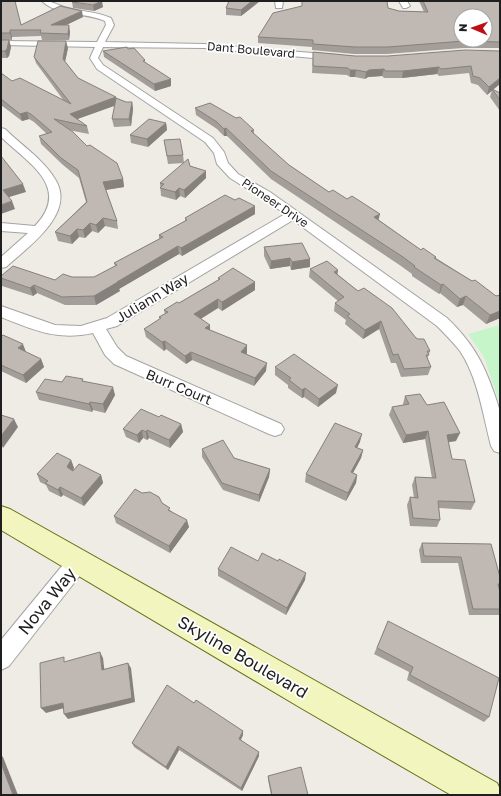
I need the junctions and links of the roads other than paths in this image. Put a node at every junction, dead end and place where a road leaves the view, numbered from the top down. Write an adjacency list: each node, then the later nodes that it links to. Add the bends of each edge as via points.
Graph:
1 (46, 1): 3 (street, Pioneer Drive, via 63,9 108,20 110,25)
2 (1, 43): 3 (street, Dant Boulevard)
3 (99, 45): 4 (street, Dant Boulevard, via 223,47); 6 (street, Pioneer Drive, via 94,58 100,67 209,140 219,152 227,170)
4 (344, 58)
5 (1, 131): 8 (street, via 54,186 55,204 51,214)
6 (293, 215): 11 (street, Juliann Way); 13 (street, Pioneer Drive, via 442,322 456,335 476,366)
7 (1, 227): 8 (street)
8 (37, 230): 9 (street)
9 (1, 264)
10 (1, 311): 11 (street, Juliann Way, via 44,329 58,332)
11 (98, 328): 12 (street, Burr Court, via 110,351 120,360)
12 (275, 428)
13 (500, 446)
14 (1, 517): 15 (street, Skyline Boulevard)
15 (78, 562): 16 (street, Nova Way); 17 (street, Skyline Boulevard)
16 (1, 658)
17 (485, 795)

